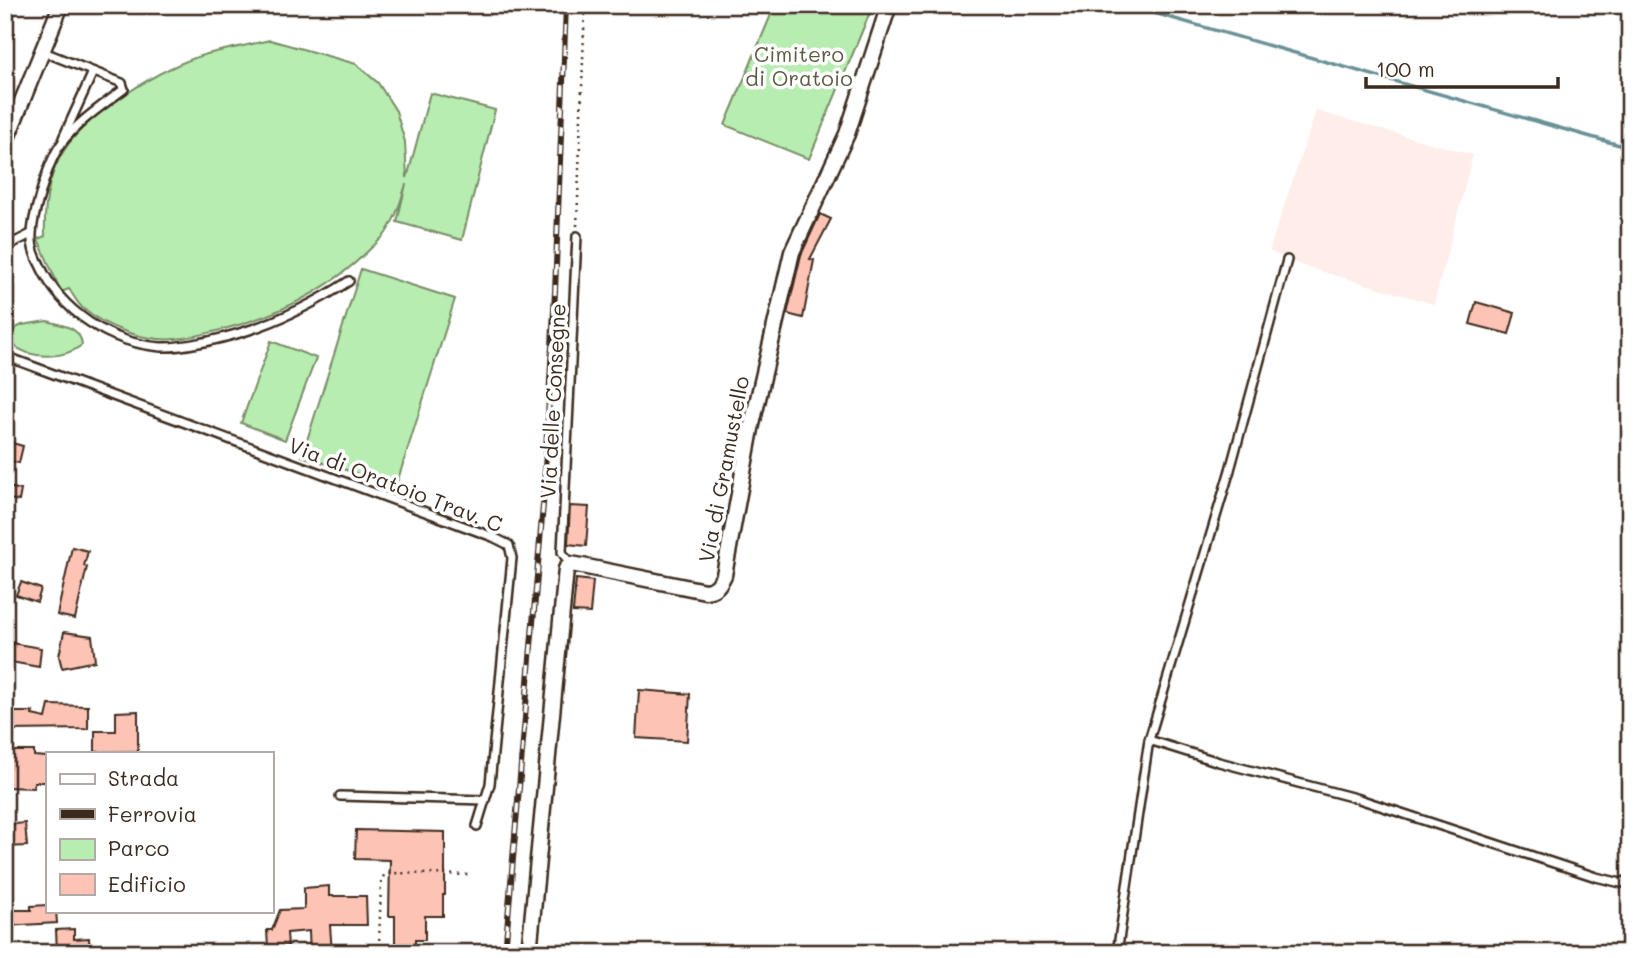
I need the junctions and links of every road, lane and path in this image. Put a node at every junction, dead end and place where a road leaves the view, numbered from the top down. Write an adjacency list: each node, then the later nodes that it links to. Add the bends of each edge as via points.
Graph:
1 (61, 5): 4 (street)
2 (585, 5): 9 (path)
3 (889, 5): 14 (street, Via di Gramustello, via 847,134 792,252 719,586 705,592)
4 (44, 52): 5 (lane); 6 (street)
5 (93, 72): 7 (lane); 7 (lane, via 122,83 124,89)
6 (5, 143)
7 (60, 145): 8 (lane, via 45,180)
8 (32, 234): 10 (lane); 12 (lane, via 34,253 48,284 64,303 90,324 159,347 221,339 278,321)
9 (577, 236): 14 (lane, Via delle Consegne, via 562,552)
10 (5, 247)
11 (1287, 260): 15 (lane)
12 (349, 281)
13 (5, 356): 17 (lane, Via di Oratoio Trav. C, via 509,545 512,558)
14 (571, 564): 23 (street, via 566,569)
15 (1149, 740): 21 (lane, via 1359,799); 24 (lane)
16 (340, 796): 17 (lane)
17 (485, 800): 18 (lane, Via di Oratoio Trav. C)
18 (477, 826)
19 (472, 875): 22 (path, via 384,875 379,944)
20 (1630, 879): 21 (lane)
21 (1626, 884)
22 (374, 953)
23 (529, 953)
24 (1117, 953)

